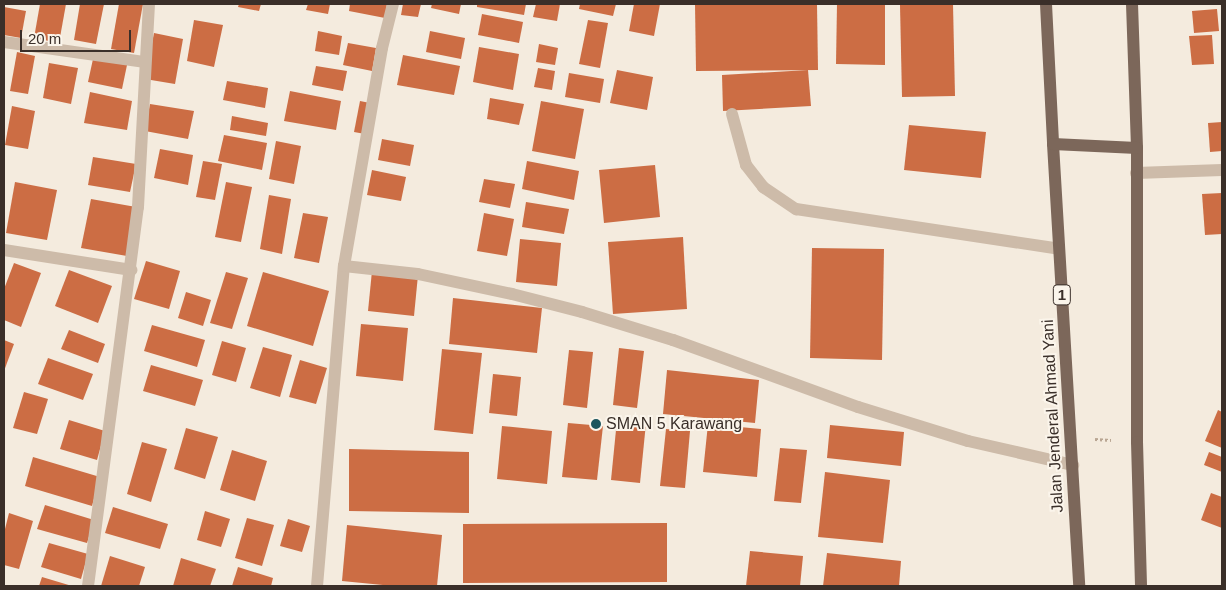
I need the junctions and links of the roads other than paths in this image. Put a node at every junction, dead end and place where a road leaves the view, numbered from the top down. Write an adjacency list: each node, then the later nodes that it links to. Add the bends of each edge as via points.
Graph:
1 (149, 4): 6 (street)
2 (393, 4): 14 (street, via 382,48)
3 (1046, 4): 8 (main road, Jalan Jenderal Ahmad Yani / 1)
4 (1132, 4): 9 (main road)
5 (4, 42): 6 (street)
6 (144, 62): 15 (street, via 138,207)
7 (732, 114): 12 (street, via 746,165 763,187 796,209)
8 (1052, 144): 9 (main road); 12 (main road, Jalan Jenderal Ahmad Yani / 1)
9 (1137, 148): 11 (main road)
10 (1222, 170): 11 (street)
11 (1136, 173): 20 (main road)
12 (1060, 249): 16 (main road, Jalan Jenderal Ahmad Yani / 1)
13 (4, 250): 15 (street)
14 (344, 266): 16 (street, via 418,274 582,312 673,340 858,407 968,442); 18 (street)
15 (131, 270): 17 (street)
16 (1073, 466): 19 (main road, Jalan Jenderal Ahmad Yani / 1)
17 (88, 586)
18 (316, 586)
19 (1079, 586)
20 (1141, 586)

